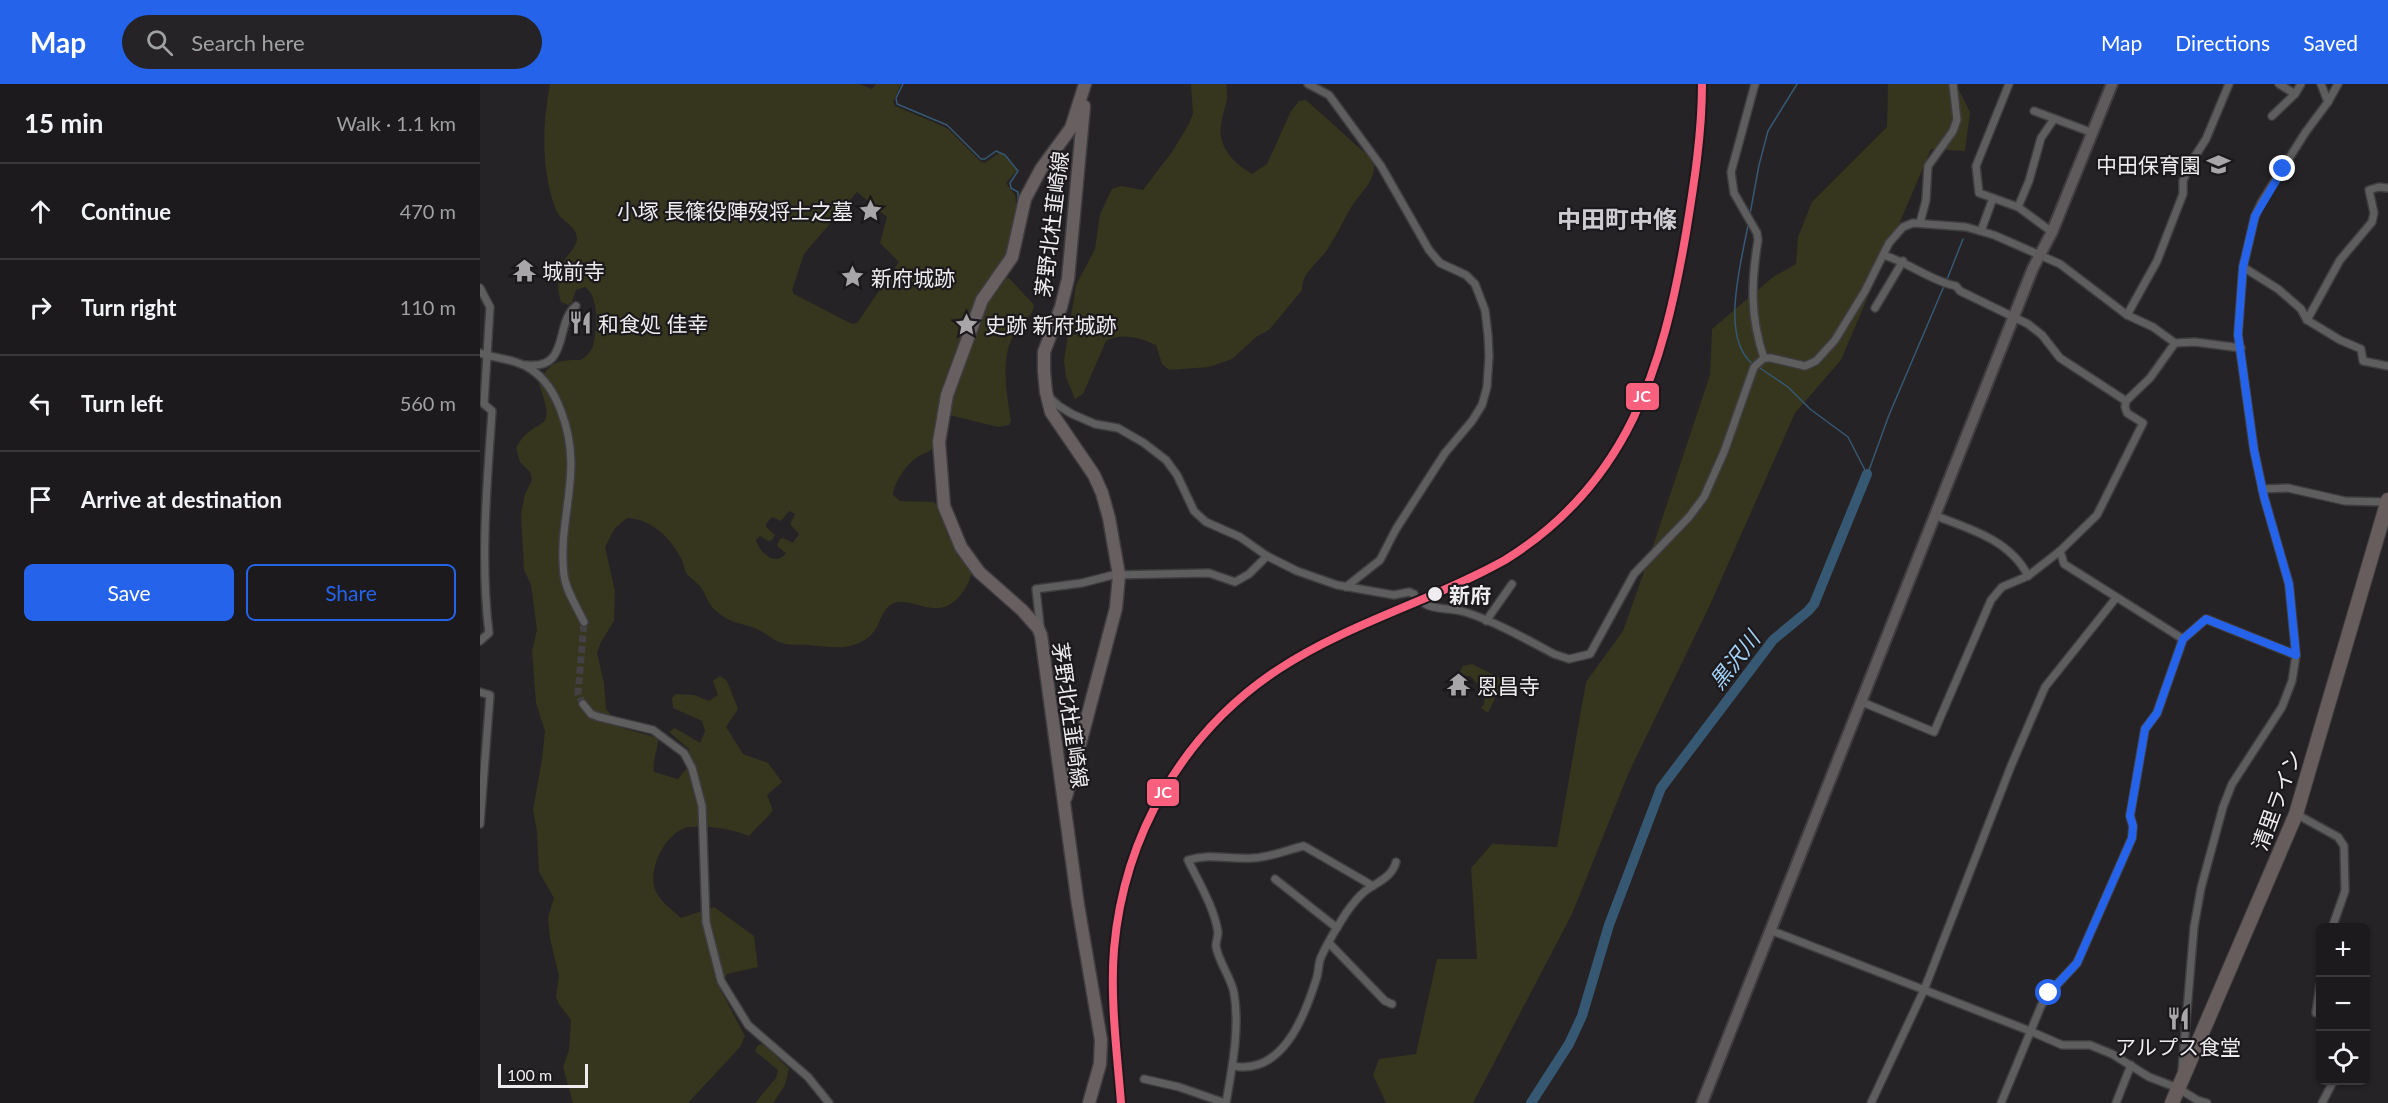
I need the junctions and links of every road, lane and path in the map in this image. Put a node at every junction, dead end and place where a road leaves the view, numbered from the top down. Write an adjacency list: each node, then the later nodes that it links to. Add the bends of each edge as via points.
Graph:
1 (1085, 84): 40 (main road, 茅野北杜韮崎線, via 1068,279 1044,352); 57 (main road, 茅野北杜韮崎線, via 1071,128 1025,199 1012,257 982,300 947,395 939,442 944,506 961,547 979,572)
2 (1308, 84): 51 (street, via 1335,102 1381,166 1429,250 1440,263 1466,275 1475,284 1485,310 1488,336 1482,405 1445,453 1380,560)
3 (1755, 84): 37 (street, via 1731,172 1734,193 1758,240 1752,286 1754,321)
4 (1953, 84): 21 (street, via 1957,120 1928,166)
5 (2009, 84): 19 (street, via 1976,166 1979,193)
6 (2112, 84): 17 (street)
7 (2229, 84): 31 (street, via 2206,139 2183,180 2183,194 2157,261)
8 (2279, 84): 12 (street)
9 (2301, 84): 12 (street)
10 (2321, 84): 13 (street)
11 (2338, 84): 13 (street)
12 (2295, 94): 15 (street)
13 (2328, 102): 27 (street, via 2261,203)
14 (2034, 111): 16 (street)
15 (2272, 116)
16 (2054, 119): 17 (street); 20 (street, via 2041,138)
17 (2093, 133): 23 (street)
18 (2388, 188): 33 (street, via 2369,190 2372,222 2340,260)
19 (1993, 198): 20 (street); 22 (street)
20 (2018, 207): 23 (street)
21 (1920, 223): 22 (street); 24 (street, via 1903,227)
22 (1982, 231): 25 (street)
23 (2052, 232): 25 (street)
24 (1884, 255): 26 (street); 37 (street, via 1835,340 1816,361 1804,366)
25 (2040, 255): 31 (street, via 2068,268); 32 (street)
26 (1903, 261): 30 (street); 32 (street)
27 (2243, 267): 33 (street, via 2278,288); 35 (street, via 2238,334)
28 (480, 288): 36 (street, via 490,308)
29 (576, 306): 38 (street, via 569,311 563,337 551,359 540,366)
30 (1875, 308)
31 (2127, 315): 34 (street)
32 (2015, 318): 41 (street, via 2037,330 2060,358); 44 (street)
33 (2307, 320): 39 (street, via 2361,349 2363,361)
34 (2175, 343): 35 (street); 41 (street, via 2150,378)
35 (2241, 348): 42 (street)
36 (483, 354): 38 (street); 45 (street, via 484,404 492,411)
37 (1764, 358): 55 (street, via 1751,371 1724,452 1704,497 1634,574 1590,654 1569,659)
38 (524, 365): 56 (street, via 552,390 572,448 571,490 563,538 564,576)
39 (2388, 366)
40 (1046, 393): 47 (street, via 1072,414 1118,428 1144,443 1166,460 1194,511 1206,522 1240,537); 48 (main road, 茅野北杜韮崎線, via 1052,412 1102,493)
41 (2126, 401): 46 (street, via 2127,412 2143,423 2097,515)
42 (2262, 489): 43 (street, via 2288,488 2345,501); 60 (street, via 2289,584)
43 (2388, 501): 65 (highway, 清里ライン)
44 (1936, 516): 49 (street, via 1988,536 2021,562); 62 (street)
45 (482, 517): 59 (street, via 489,633)
46 (2060, 551): 49 (street); 53 (street, via 2064,564)
47 (1267, 556): 48 (street, via 1235,582 1209,573); 51 (street, via 1297,571)
48 (1119, 575): 57 (street, via 1036,590); 64 (main road, 茅野北杜韮崎線, via 1116,608)
49 (2028, 576): 62 (street, via 2002,587 1991,600 1934,732)
50 (1512, 584): 55 (street)
51 (1346, 587): 52 (street, via 1394,595 1410,591)
52 (1414, 594)
53 (2116, 598): 58 (street); 74 (street, via 2045,687)
54 (1425, 604): 55 (street, via 1434,609 1463,611)
55 (1486, 621)
56 (584, 622)
57 (1038, 628): 64 (main road, 茅野北杜韮崎線, via 1048,675)
58 (2183, 639): 60 (street, via 2206,619); 76 (street, via 2157,713 2145,729 2130,816 2132,838 2077,963 2049,993)
59 (480, 641)
60 (2296, 655): 80 (street, via 2282,707 2232,784 2201,888)
61 (480, 692): 66 (street, via 490,695)
62 (1862, 702): 72 (street)
63 (583, 704): 82 (street, via 599,717 653,730 684,753 702,806 705,922 721,981 748,1025 808,1077)
64 (1064, 810): 83 (main road, 茅野北杜韮崎線, via 1101,1041 1100,1064)
65 (2296, 814): 70 (street, via 2338,837 2344,846 2345,891); 80 (highway, 清里ライン)
66 (480, 824)
67 (1396, 862): 69 (street, via 1392,872)
68 (1275, 879): 71 (street)
69 (1373, 886): 71 (street, via 1353,903); 78 (street, via 1304,846 1268,857 1213,855 1188,860 1214,914 1217,947 1232,987 1236,1017)
70 (2333, 923)
71 (1337, 928): 73 (street)
72 (1770, 930): 74 (street); 85 (street)
73 (1329, 943): 75 (street); 78 (street, via 1302,1019 1288,1042 1260,1065)
74 (1924, 990): 76 (street); 86 (street)
75 (1392, 1004)
76 (2030, 1031): 77 (street, via 2062,1046 2090,1045); 87 (street)
77 (2131, 1065): 80 (street, via 2149,1077); 88 (street)
78 (1233, 1066): 84 (street)
79 (1144, 1079): 84 (street)
80 (2180, 1085): 89 (highway, 清里ライン); 90 (street, via 2197,1100)
81 (2331, 1085): 91 (street)
82 (829, 1103)
83 (1089, 1103)
84 (1225, 1103)
85 (1702, 1103)
86 (1871, 1103)
87 (2001, 1103)
88 (2116, 1103)
89 (2172, 1103)
90 (2207, 1103)
91 (2322, 1103)

